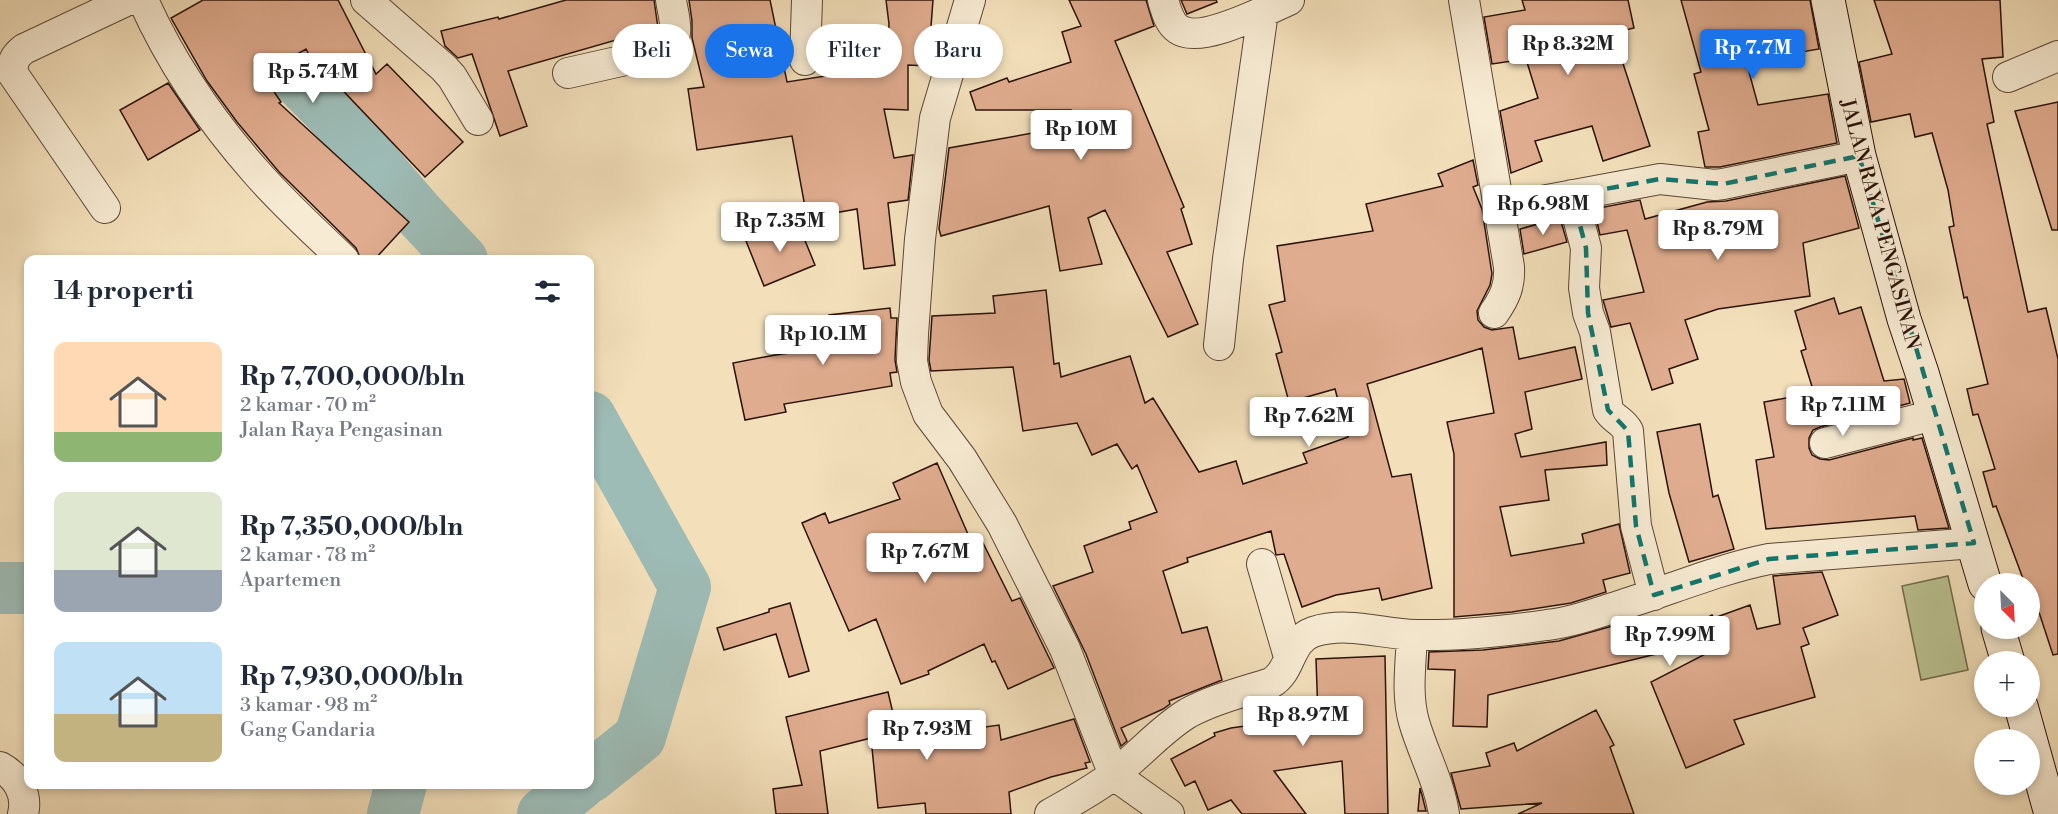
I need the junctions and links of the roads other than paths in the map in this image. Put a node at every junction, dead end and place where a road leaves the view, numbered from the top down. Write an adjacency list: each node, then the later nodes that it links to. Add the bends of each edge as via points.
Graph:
1 (128, 0): 18 (street, via 24,49 13,63 13,74)
2 (143, 0): 20 (street, via 171,56 226,135 275,192)
3 (366, 0): 15 (street, via 453,77)
4 (671, 0): 13 (street, via 675,34 667,48)
5 (807, 0): 12 (street)
6 (970, 0): 33 (street, via 934,118 920,239 914,372 928,414 992,505 1065,649)
7 (1163, 0): 10 (street, via 1174,26 1190,32 1222,28)
8 (1464, 0): 19 (street)
9 (1828, 0): 16 (main road, JALAN RAYA PENGASINAN)
10 (1276, 6): 22 (street, via 1230,247)
11 (2058, 56): 14 (street)
12 (805, 60)
13 (568, 73)
14 (2008, 77)
15 (478, 120)
16 (1859, 156): 17 (street, via 1723,184 1660,179); 23 (main road, JALAN RAYA PENGASINAN)
17 (1572, 195): 19 (street); 28 (street, via 1587,248 1584,288 1588,314 1595,332 1608,410 1628,431 1636,526)
18 (105, 208)
19 (1499, 209): 21 (street, via 1509,284)
20 (339, 255)
21 (1494, 313)
22 (1219, 345)
23 (1934, 415): 24 (street); 25 (main road, JALAN RAYA PENGASINAN)
24 (1825, 443)
25 (1974, 543): 27 (main road, JALAN RAYA PENGASINAN); 28 (street, via 1769,559)
26 (1262, 564): 30 (street)
27 (1981, 573)
28 (1654, 595): 29 (street, via 1550,625)
29 (1412, 635): 30 (street, via 1364,627 1327,629 1296,642); 37 (street, via 1410,706)
30 (1289, 657): 33 (street, via 1279,678 1187,714)
31 (2024, 717): 38 (main road)
32 (0, 767): 34 (street, via 12,774 22,790)
33 (1114, 775): 35 (street); 36 (street)
34 (23, 814)
35 (1050, 814)
36 (1169, 814)
37 (1444, 814)
38 (2051, 814)

